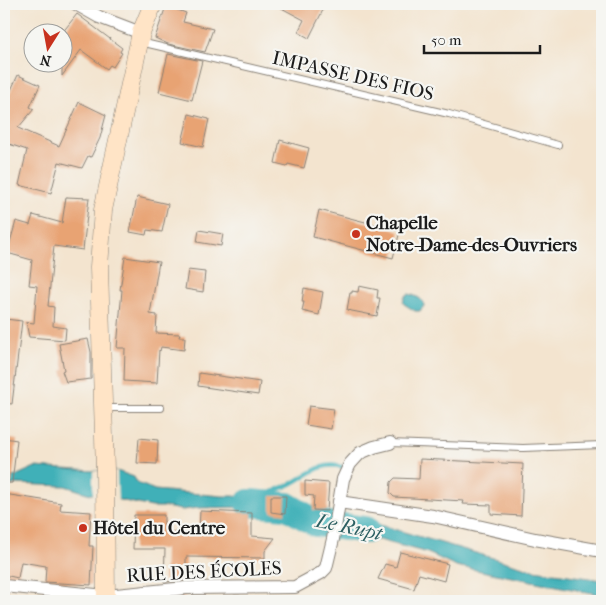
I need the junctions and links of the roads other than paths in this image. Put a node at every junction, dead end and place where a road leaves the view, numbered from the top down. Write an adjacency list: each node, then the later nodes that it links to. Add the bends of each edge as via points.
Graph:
1 (76, 4): 3 (street)
2 (153, 4): 3 (main road)
3 (141, 37): 4 (lane, IMPASSE DES FIOS, via 449,114); 5 (main road, via 103,210 99,267)
4 (558, 145)
5 (103, 408): 6 (lane); 12 (main road)
6 (161, 408)
7 (390, 443): 8 (lane, via 522,448); 9 (street, RUE DES ÉCOLES, via 360,453 343,479)
8 (602, 445)
9 (339, 502): 10 (street, via 433,516); 12 (street, RUE DES ÉCOLES, via 326,568 295,587 186,588)
10 (602, 551)
11 (4, 586): 12 (street, RUE DES ÉCOLES)
12 (106, 599)

